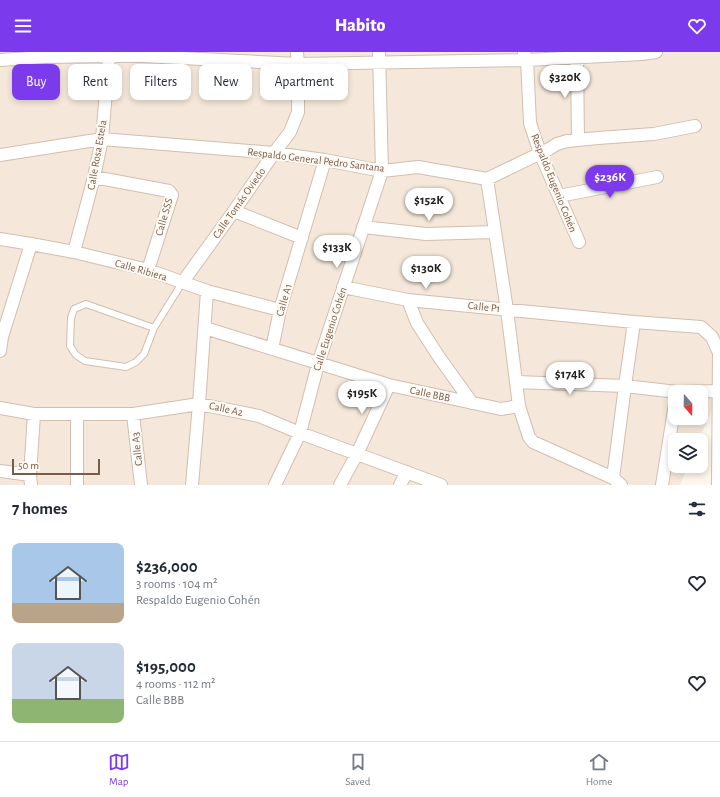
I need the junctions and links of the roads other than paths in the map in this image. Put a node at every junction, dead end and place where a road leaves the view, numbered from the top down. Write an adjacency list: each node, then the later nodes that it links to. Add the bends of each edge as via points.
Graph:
1 (656, 52): 2 (street)
2 (642, 53): 7 (street)
3 (142, 54): 5 (street); 8 (street)
4 (44, 55): 5 (street); 10 (street)
5 (109, 56): 12 (street, Calle Rosa Estela)
6 (525, 56): 7 (street); 9 (street); 15 (street, Respaldo Eugenio Cohén, via 530,123)
7 (577, 57): 13 (street)
8 (298, 58): 9 (street); 14 (street, Calle Tomás Oviedo, via 298,112 290,132)
9 (379, 58): 18 (street, Calle Eugenio Cohén)
10 (0, 60)
11 (695, 126): 13 (street, via 654,134)
12 (102, 139): 14 (street, Respaldo General Pedro Santana); 16 (street, Respaldo General Pedro Santana); 20 (street, Calle Rosa Estela)
13 (578, 140): 15 (street, via 557,144)
14 (274, 153): 17 (street, Respaldo General Pedro Santana); 23 (street, Calle Tomás Oviedo)
15 (540, 153): 21 (street); 22 (street, Respaldo Eugenio Cohén)
16 (0, 155)
17 (325, 160): 18 (street, Respaldo General Pedro Santana); 26 (street, Calle A1)
18 (382, 171): 21 (street, Respaldo General Pedro Santana, via 418,167); 24 (street, Calle Eugenio Cohén)
19 (657, 177): 22 (street)
20 (94, 178): 30 (street, Calle Rosa Estela); 31 (street, Calle SSS, via 171,193)
21 (487, 179): 25 (street)
22 (559, 196): 28 (street, Respaldo Eugenio Cohén)
23 (234, 211): 26 (street); 32 (street, Calle Tomás Oviedo)
24 (363, 227): 25 (street, via 426,234); 33 (street, Calle Eugenio Cohén)
25 (494, 232): 37 (street)
26 (302, 238): 36 (street, Calle A1)
27 (0, 239): 29 (street, Calle Ribiera)
28 (579, 242)
29 (31, 244): 30 (street, Calle Ribiera); 41 (street)
30 (74, 252): 31 (street, Calle Ribiera)
31 (148, 270): 32 (street, Calle Ribiera)
32 (182, 283): 34 (street, Calle Ribiera); 39 (lane)
33 (343, 287): 35 (street, Calle P1); 44 (street, Calle Eugenio Cohén)
34 (207, 291): 36 (street, Calle Ribiera); 40 (street)
35 (408, 300): 37 (street, Calle P1); 51 (street, via 417,323)
36 (280, 310): 42 (street, Calle A1)
37 (507, 310): 38 (street, Calle P1); 45 (street)
38 (634, 322): 47 (street); 50 (street, Calle P1, via 701,327 712,337 719,353)
39 (154, 328): 39 (lane, via 144,354 126,367 85,361 76,355 70,346 71,318 74,309 86,304)
40 (204, 328): 42 (street, Calle BBB); 52 (street)
41 (1, 337): 43 (street)
42 (272, 349): 44 (street, Calle BBB)
43 (0, 351)
44 (318, 364): 46 (street, Calle BBB); 59 (street, Calle Eugenio Cohén)
45 (516, 382): 47 (street); 53 (street)
46 (389, 385): 51 (street, Calle BBB); 60 (street)
47 (625, 386): 48 (street); 64 (street)
48 (668, 391)
49 (708, 391): 50 (street)
50 (718, 391): 73 (street, Calle P1)
51 (472, 403): 53 (street, Calle BBB, via 501,409)
52 (199, 404): 57 (street, Calle A2); 59 (street, Calle A2, via 259,416); 67 (street)
53 (519, 406): 64 (street, via 533,442)
54 (0, 408): 55 (street, Calle A2)
55 (34, 414): 56 (street, Calle A2); 63 (street)
56 (78, 414): 57 (street, Calle A2); 65 (street)
57 (133, 414): 66 (street, Calle A3)
58 (672, 425): 72 (street)
59 (300, 433): 60 (street, Calle A2); 68 (street, Calle Eugenio Cohén)
60 (357, 454): 62 (street, Calle A2); 69 (street)
61 (0, 471): 63 (street)
62 (407, 472): 70 (street); 71 (street, Calle A2)
63 (31, 480)
64 (617, 482)
65 (77, 485)
66 (141, 485)
67 (192, 485)
68 (275, 485)
69 (340, 485)
70 (400, 485)
71 (442, 485)
72 (662, 485)
73 (718, 485)

